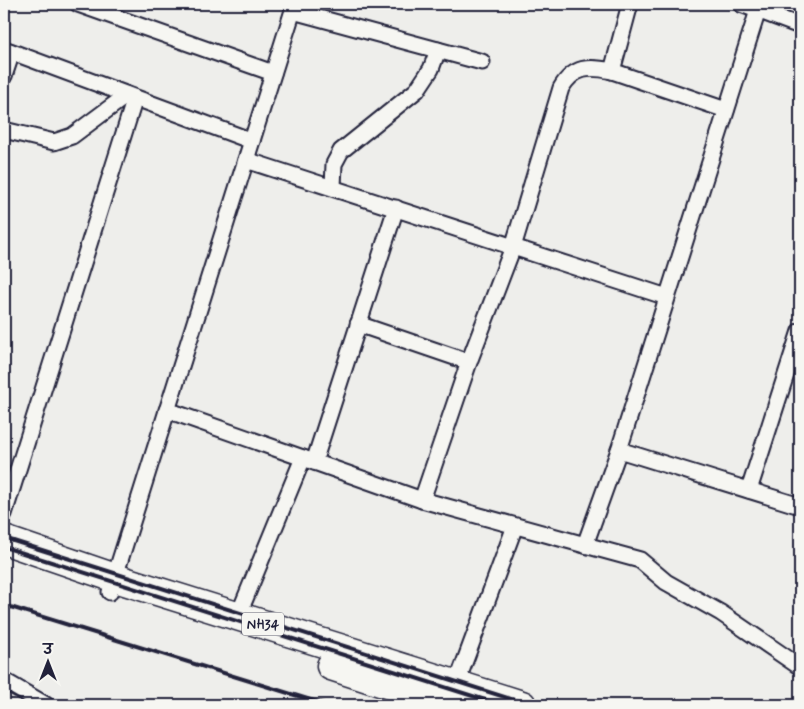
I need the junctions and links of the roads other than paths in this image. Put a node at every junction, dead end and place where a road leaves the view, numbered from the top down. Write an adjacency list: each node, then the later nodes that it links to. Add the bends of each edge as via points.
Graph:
1 (78, 4): 6 (street)
2 (630, 4): 11 (street)
3 (741, 4): 4 (street)
4 (759, 7): 7 (street); 15 (street)
5 (294, 8): 9 (street); 12 (street)
6 (110, 9): 12 (street)
7 (800, 26)
8 (8, 50): 13 (street); 14 (street)
9 (438, 50): 10 (street); 19 (street, via 431,70 417,90 341,151 334,164)
10 (482, 62)
11 (612, 71): 15 (street); 21 (street, via 580,68 566,79)
12 (273, 73): 17 (street)
13 (4, 76)
14 (131, 96): 16 (street, via 62,141); 17 (street); 32 (street)
15 (726, 110): 22 (street)
16 (4, 130)
17 (252, 141): 18 (street)
18 (246, 160): 19 (street); 26 (street)
19 (333, 187): 20 (street)
20 (396, 208): 21 (street); 23 (street)
21 (513, 247): 22 (street); 25 (street)
22 (667, 297): 27 (street)
23 (358, 324): 25 (street); 28 (street)
24 (800, 330): 29 (street)
25 (469, 362): 30 (street)
26 (167, 410): 28 (street); 37 (street)
27 (619, 450): 29 (street); 35 (street)
28 (308, 460): 30 (street); 38 (street)
29 (749, 490): 31 (street)
30 (422, 500): 33 (street)
31 (800, 506)
32 (4, 514)
33 (515, 526): 35 (street); 41 (street)
34 (4, 540): 37 (highway, NH34)
35 (585, 545): 39 (street, via 640,560 666,582 721,613)
36 (4, 558): 37 (highway, NH34)
37 (112, 585): 38 (highway, NH34); 41 (highway, NH34)
38 (238, 616): 41 (highway, NH34)
39 (800, 667)
40 (4, 685): 42 (street, via 8,683)
41 (453, 695): 43 (highway, NH34)
42 (46, 705)
43 (522, 705)

